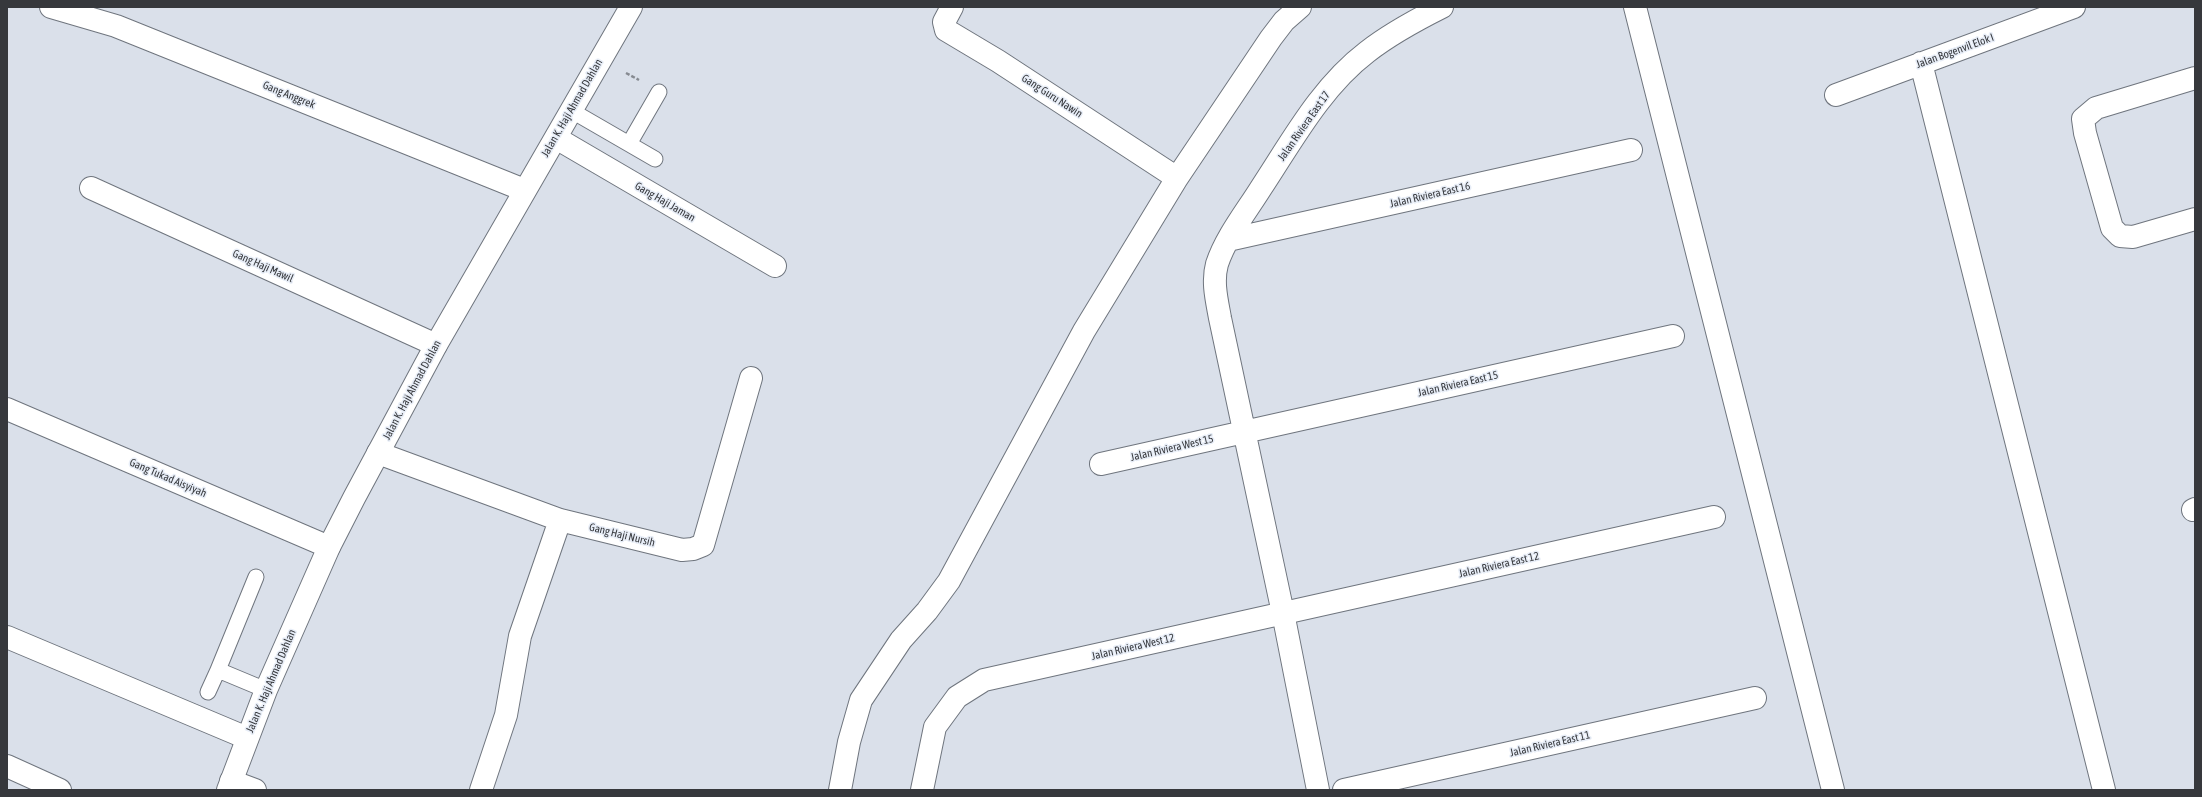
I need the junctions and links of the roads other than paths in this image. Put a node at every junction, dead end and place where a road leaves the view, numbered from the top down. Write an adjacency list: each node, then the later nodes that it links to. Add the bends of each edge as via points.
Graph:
1 (51, 7): 19 (street, Gang Anggrek, via 116,26)
2 (631, 7): 12 (street, Jalan K. Haji Ahmad Dahlan)
3 (952, 7): 17 (street, Gang Guru Nawin, via 944,22 946,30)
4 (1300, 7): 17 (street, via 1284,21 1271,38)
5 (1442, 7): 21 (street, Jalan Riviera East 17, via 1416,20 1366,52 1332,86 1310,113)
6 (1635, 7): 50 (street)
7 (2074, 7): 8 (street, Jalan Bogenvil Elok I)
8 (1921, 63): 11 (street, Jalan Bogenvil Elok I); 51 (street)
9 (2195, 78): 20 (street, via 2096,108 2083,118 2112,228 2120,236 2133,237)
10 (659, 92): 14 (lane)
11 (1836, 95)
12 (572, 111): 13 (street, Jalan K. Haji Ahmad Dahlan); 14 (lane)
13 (556, 138): 19 (street, Jalan K. Haji Ahmad Dahlan); 22 (street, Gang Haji Jaman)
14 (629, 144): 16 (lane)
15 (1631, 150): 21 (street, Jalan Riviera East 16)
16 (655, 159)
17 (1177, 178): 46 (street, via 1084,331 949,581 901,640 861,700 849,742)
18 (91, 188): 24 (street, Gang Haji Mawil)
19 (524, 190): 24 (street, Jalan K. Haji Ahmad Dahlan)
20 (2195, 219)
21 (1228, 240): 27 (street, Jalan Riviera East 17, via 1217,265 1215,287)
22 (775, 266)
23 (1673, 336): 27 (street, Jalan Riviera East 15)
24 (436, 345): 28 (street, Jalan K. Haji Ahmad Dahlan)
25 (751, 378): 31 (street, Gang Haji Nursih, via 703,545 682,550)
26 (7, 409): 32 (street, Gang Tukad Aisyiyah)
27 (1244, 432): 29 (street, Jalan Riviera West 15); 34 (street, Jalan Riviera East 17)
28 (378, 453): 31 (street, Gang Haji Nursih); 32 (street, Jalan K. Haji Ahmad Dahlan)
29 (1101, 464)
30 (1714, 517): 34 (street, Jalan Riviera East 12)
31 (560, 520): 45 (street, via 520,636 506,715)
32 (329, 547): 37 (street, Jalan K. Haji Ahmad Dahlan)
33 (256, 577): 36 (lane)
34 (1283, 613): 47 (street, Jalan Riviera West 12, via 984,680 957,697 935,727); 48 (street, Jalan Riviera East 17)
35 (7, 637): 40 (street)
36 (218, 670): 37 (lane); 38 (lane)
37 (266, 690): 40 (street, Jalan K. Haji Ahmad Dahlan)
38 (208, 692)
39 (1755, 698): 49 (street, Jalan Riviera East 11)
40 (247, 738): 42 (street, Jalan K. Haji Ahmad Dahlan)
41 (7, 766): 43 (street)
42 (229, 786): 44 (street)
43 (60, 790)
44 (255, 790)
45 (482, 790)
46 (840, 790)
47 (922, 790)
48 (1318, 790)
49 (1344, 790)
50 (1832, 790)
51 (2104, 790)

